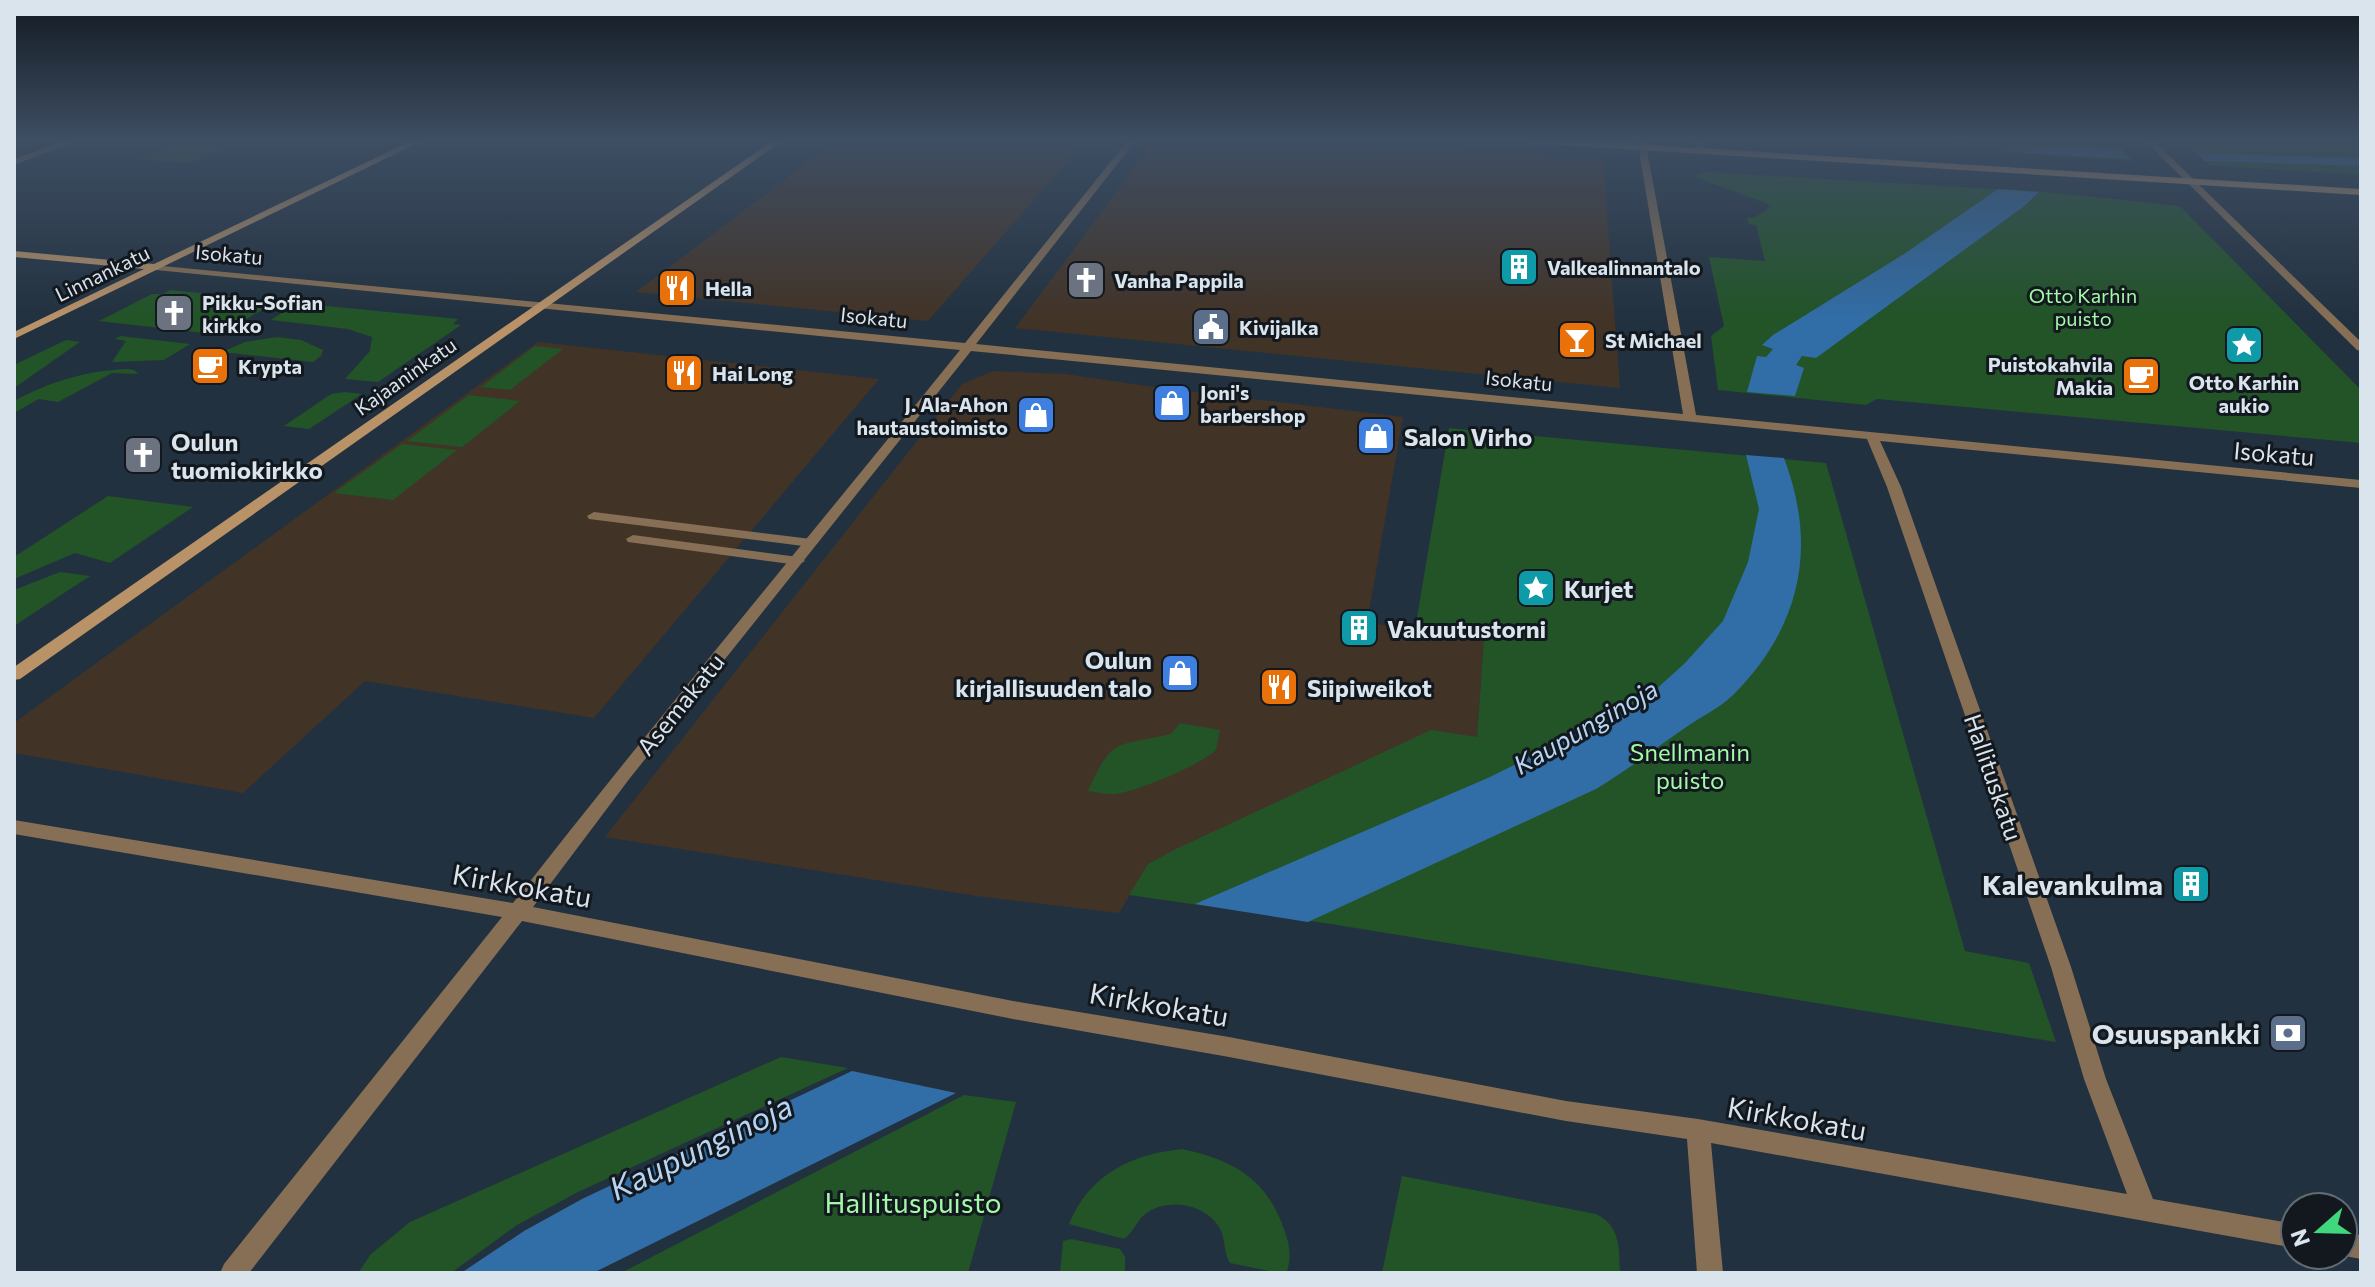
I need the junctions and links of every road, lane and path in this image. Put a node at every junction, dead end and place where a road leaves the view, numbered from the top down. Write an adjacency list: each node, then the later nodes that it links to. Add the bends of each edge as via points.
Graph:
1 (297, 199): 7 (main road, Linnankatu)
2 (694, 199): 8 (main road, Kajaaninkatu)
3 (1085, 199): 10 (street, Asemakatu)
4 (1652, 199): 12 (street)
5 (2208, 199): 11 (street)
6 (14, 254): 7 (main road, Isokatu)
7 (156, 267): 8 (street, Isokatu); 9 (main road, Linnankatu)
8 (543, 304): 10 (street, Isokatu); 19 (main road, Kajaaninkatu)
9 (14, 336)
10 (968, 346): 12 (street, Isokatu); 17 (street, Asemakatu)
11 (2361, 348)
12 (1690, 417): 13 (street, Isokatu)
13 (1872, 437): 14 (street, Isokatu); 23 (street, Hallituskatu, via 1894,487 2095,1079)
14 (2361, 484)
15 (594, 516): 17 (street)
16 (633, 539): 18 (street)
17 (811, 543): 18 (street, Asemakatu)
18 (798, 561): 21 (street, Asemakatu)
19 (14, 675)
20 (14, 827): 21 (street, Kirkkokatu)
21 (517, 912): 22 (street, Kirkkokatu, via 1013,1010 1566,1111); 25 (street, Asemakatu)
22 (1698, 1130): 23 (street, Kirkkokatu); 26 (street)
23 (2145, 1209): 24 (street, Kirkkokatu)
24 (2279, 1233)
25 (233, 1273)
26 (1710, 1273)

